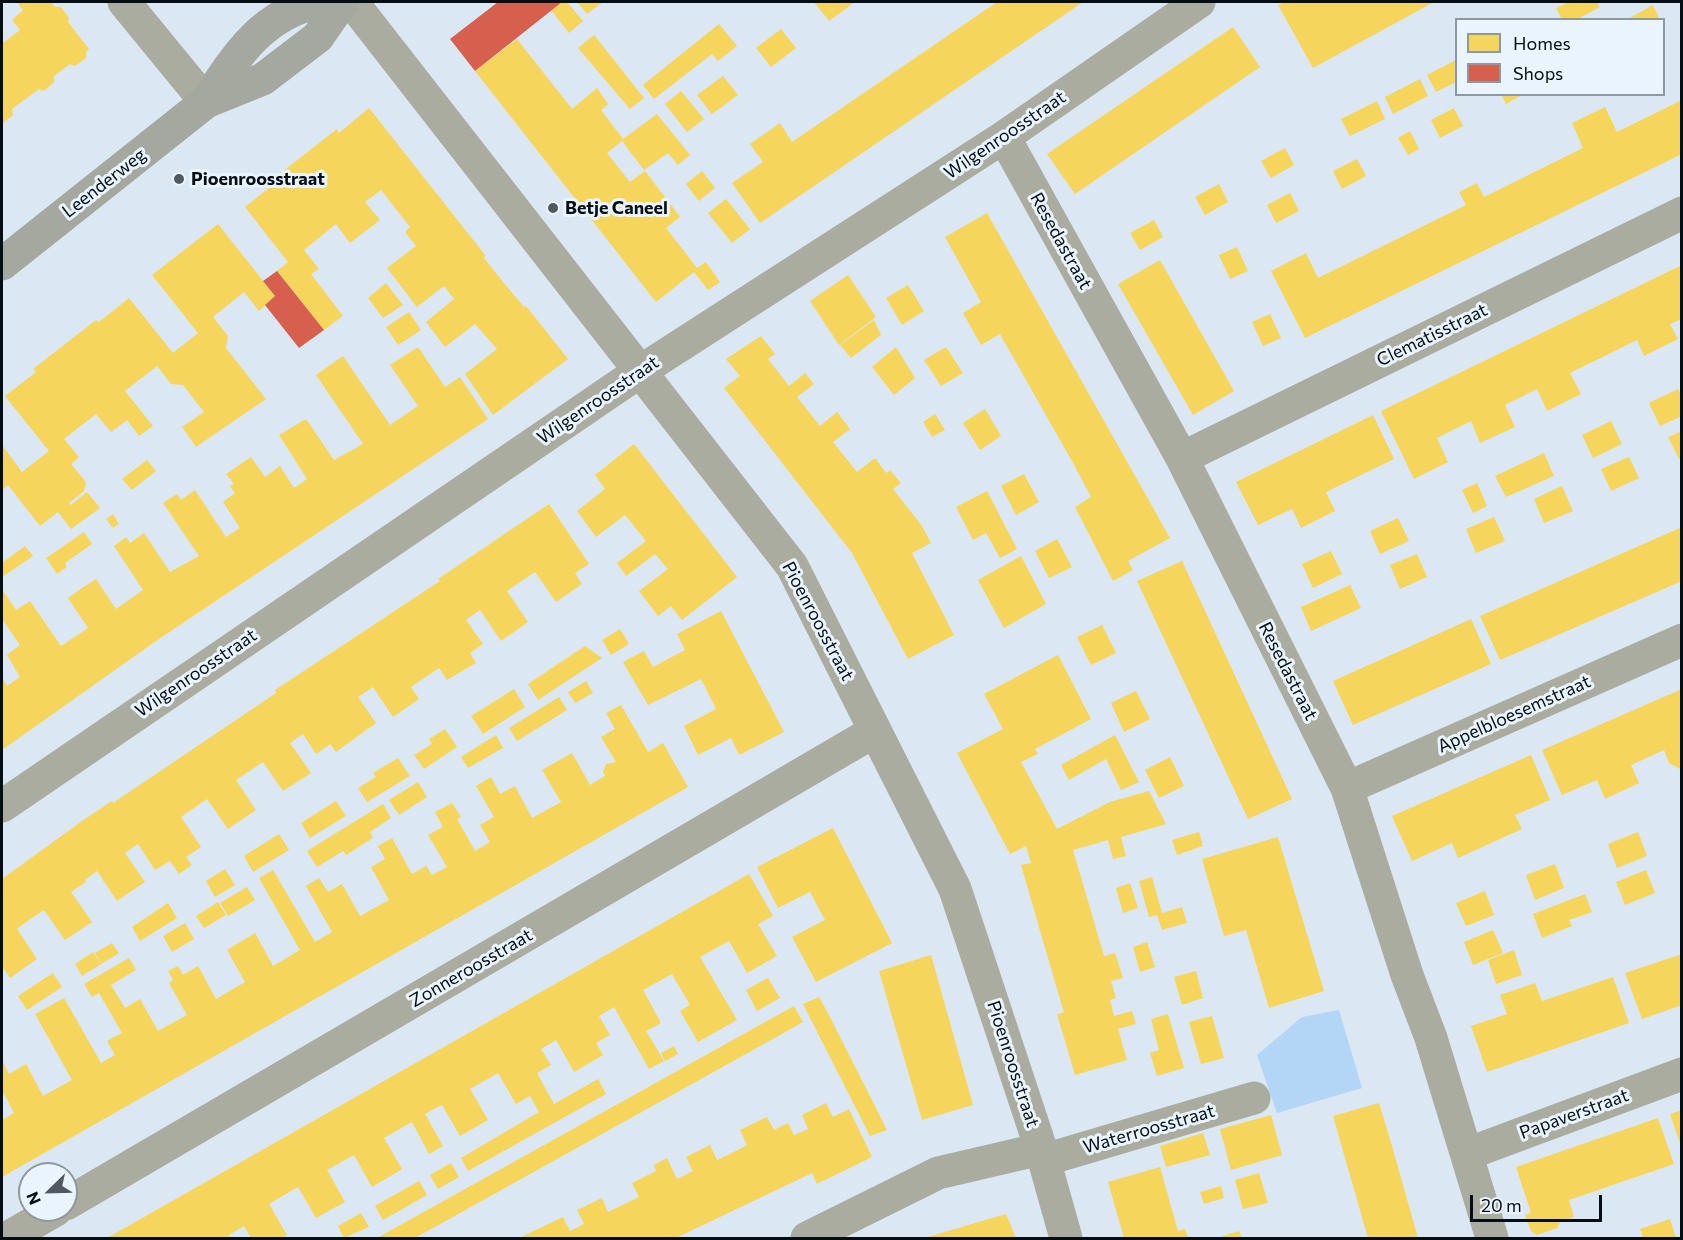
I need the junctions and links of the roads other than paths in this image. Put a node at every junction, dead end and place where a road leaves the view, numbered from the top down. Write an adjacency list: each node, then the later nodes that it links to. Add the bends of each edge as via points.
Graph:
1 (124, 2): 6 (street)
2 (319, 2): 6 (main road, Leenderweg, via 294,7 241,48)
3 (342, 2): 6 (main road, Leenderweg, via 318,37 263,79)
4 (352, 2): 10 (street, Pioenroosstraat)
5 (1199, 2): 7 (street, Wilgenroosstraat)
6 (206, 102): 9 (main road, Leenderweg)
7 (1004, 137): 10 (street, Wilgenroosstraat); 11 (street, Resedastraat)
8 (1682, 213): 11 (street, Clematisstraat)
9 (2, 264)
10 (639, 372): 13 (street, Pioenroosstraat, via 792,566); 15 (street, Wilgenroosstraat)
11 (1182, 458): 14 (street, Resedastraat)
12 (1682, 640): 14 (street, Appelbloesemstraat)
13 (875, 731): 18 (street, Pioenroosstraat, via 955,889); 20 (street, Zonneroosstraat)
14 (1347, 788): 19 (street, Resedastraat)
15 (2, 806)
16 (1682, 1074): 19 (street, Papaverstraat)
17 (1254, 1098): 18 (street, Waterroosstraat)
18 (1042, 1154): 23 (street, Waterroosstraat, via 938,1173); 24 (street, Pioenroosstraat)
19 (1467, 1154): 25 (street, Resedastraat)
20 (78, 1197)
21 (36, 1222): 22 (street)
22 (7, 1239)
23 (807, 1239)
24 (1066, 1239)
25 (1492, 1239)

